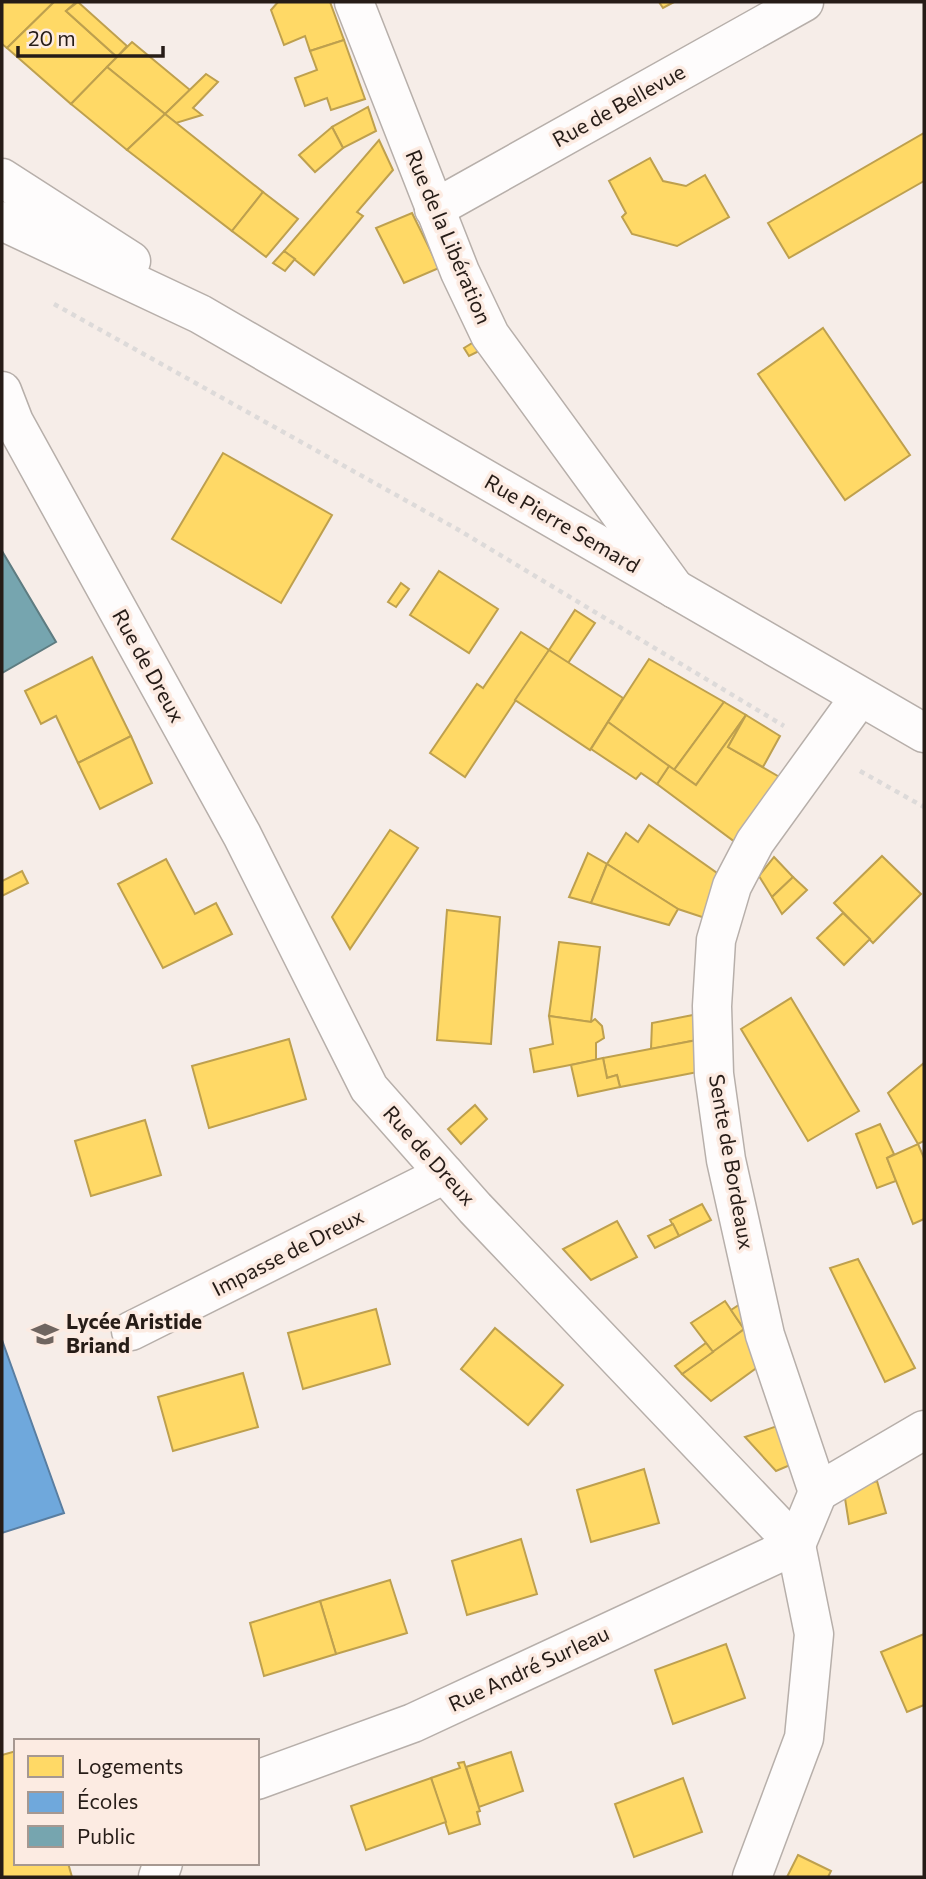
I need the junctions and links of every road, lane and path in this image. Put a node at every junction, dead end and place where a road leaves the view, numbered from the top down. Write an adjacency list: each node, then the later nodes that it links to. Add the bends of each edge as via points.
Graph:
1 (354, 2): 4 (street, Rue de la Libération)
2 (804, 2): 4 (street, Rue de Bellevue)
3 (2, 178): 7 (street, Rue Pierre Semard, via 113,247)
4 (434, 209): 9 (street, Rue de la Libération, via 490,335)
5 (2, 220): 7 (street, Rue Pierre Semard)
6 (54, 304): 12 (path, via 457,529)
7 (200, 314): 9 (street, Rue Pierre Semard)
8 (2, 391): 14 (street, Rue de Dreux, via 14,422 242,835 369,1088)
9 (675, 589): 10 (street, Rue Pierre Semard)
10 (859, 698): 11 (street, Rue Pierre Semard); 12 (street, Sente de Bordeaux)
11 (924, 733)
12 (822, 749): 13 (path); 17 (street, Sente de Bordeaux, via 755,842 732,886 716,940 712,1006 714,1074 738,1214 765,1335)
13 (924, 807)
14 (445, 1174): 15 (street, Impasse de Dreux); 18 (street, Rue de Dreux)
15 (131, 1331)
16 (924, 1430): 17 (street)
17 (818, 1492): 18 (street)
18 (796, 1545): 19 (street, Rue André Surleau, via 413,1723); 20 (street, via 814,1634 804,1738)
19 (259, 1779)
20 (752, 1877)

